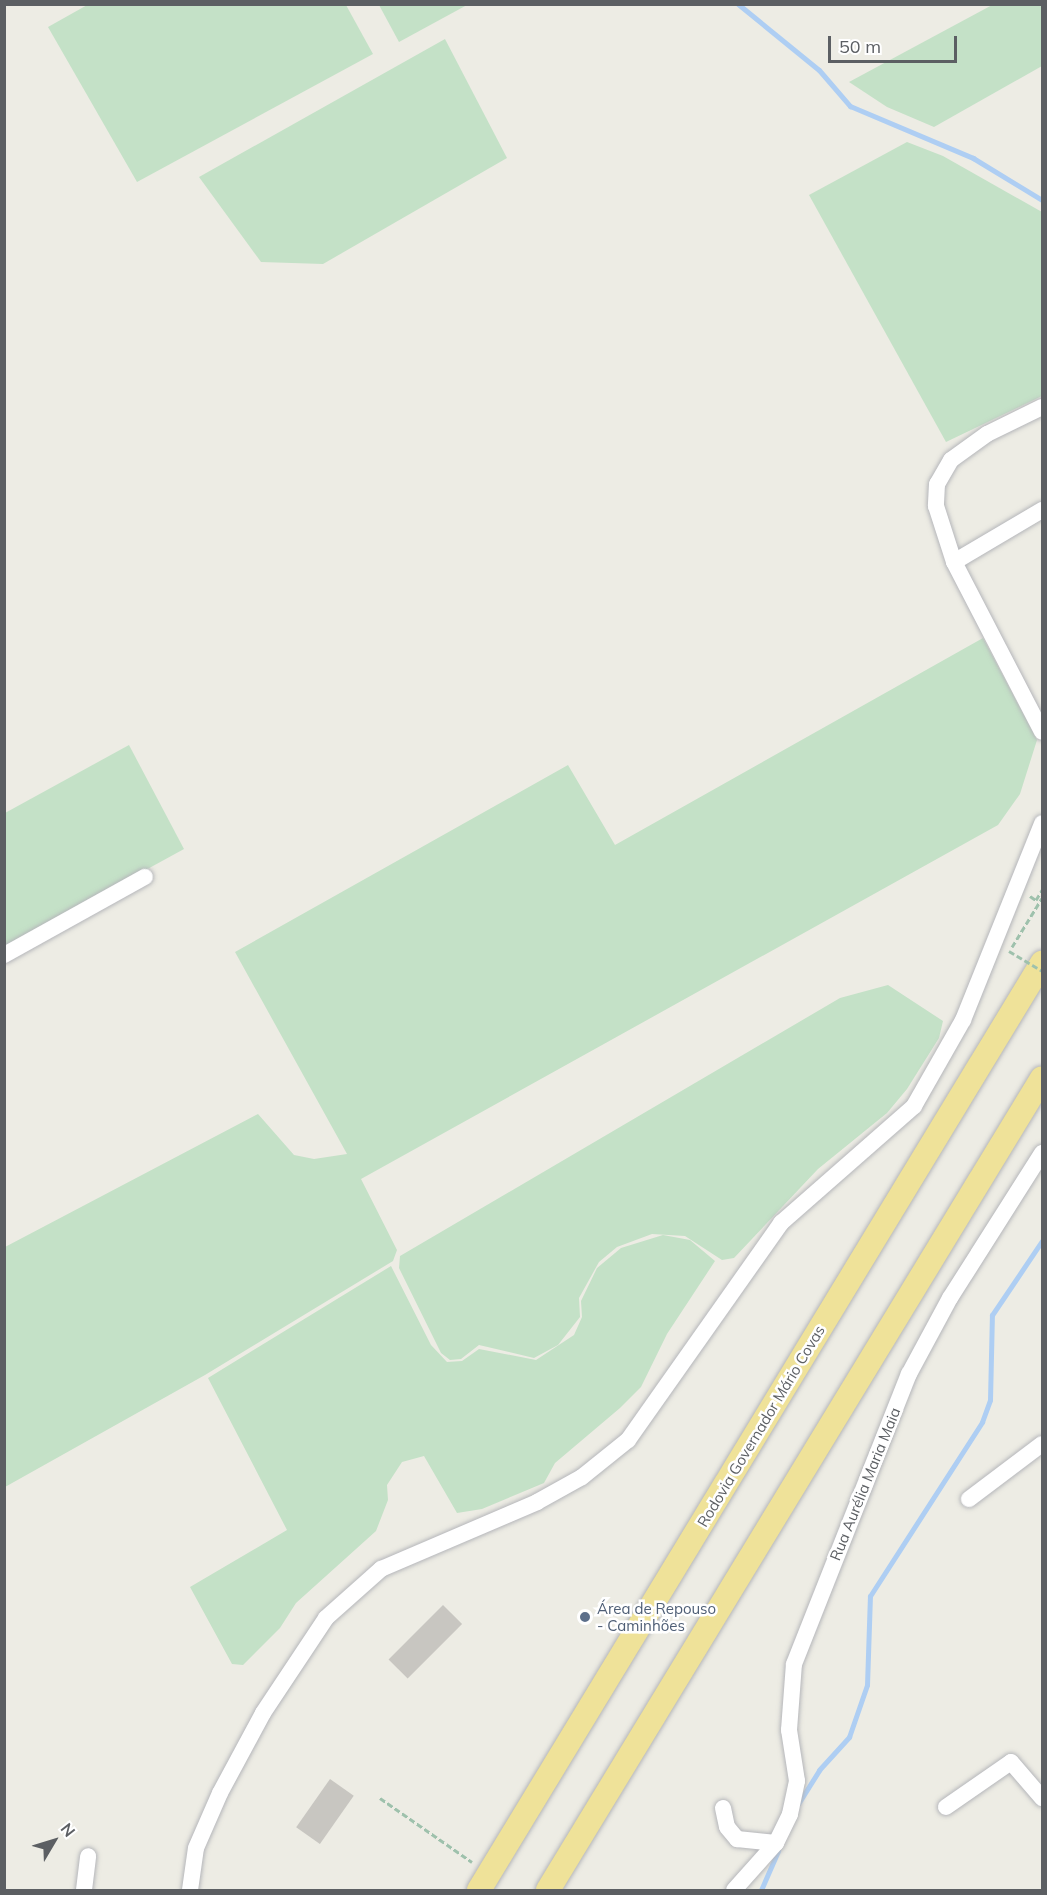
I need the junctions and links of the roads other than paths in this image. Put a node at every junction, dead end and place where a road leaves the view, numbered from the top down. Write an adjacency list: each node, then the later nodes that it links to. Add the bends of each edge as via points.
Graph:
1 (1042, 407): 3 (street, via 962,450 942,471 936,506)
2 (1042, 510): 3 (street)
3 (954, 562): 4 (street)
4 (1042, 732)
5 (1042, 823): 19 (street, via 963,1020 914,1106 781,1223 628,1440 582,1477 537,1502 381,1569 326,1618 263,1713 220,1793 196,1848)
6 (145, 877): 7 (street)
7 (4, 955)
8 (1042, 963): 20 (highway, Rodovia Governador Mário Covas)
9 (1042, 1077): 21 (highway)
10 (1042, 1153): 16 (street, Rua Aurélia Maria Maia, via 950,1298 909,1374 798,1653 788,1701 796,1796)
11 (1042, 1444): 12 (street)
12 (969, 1499)
13 (1042, 1798): 14 (street, via 1011,1762)
14 (946, 1807)
15 (723, 1808): 16 (street, via 727,1827 737,1839)
16 (776, 1843): 22 (street, Rua Aurélia Maria Maia)
17 (88, 1856): 18 (street)
18 (84, 1890)
19 (190, 1890)
20 (479, 1890)
21 (548, 1890)
22 (734, 1890)

